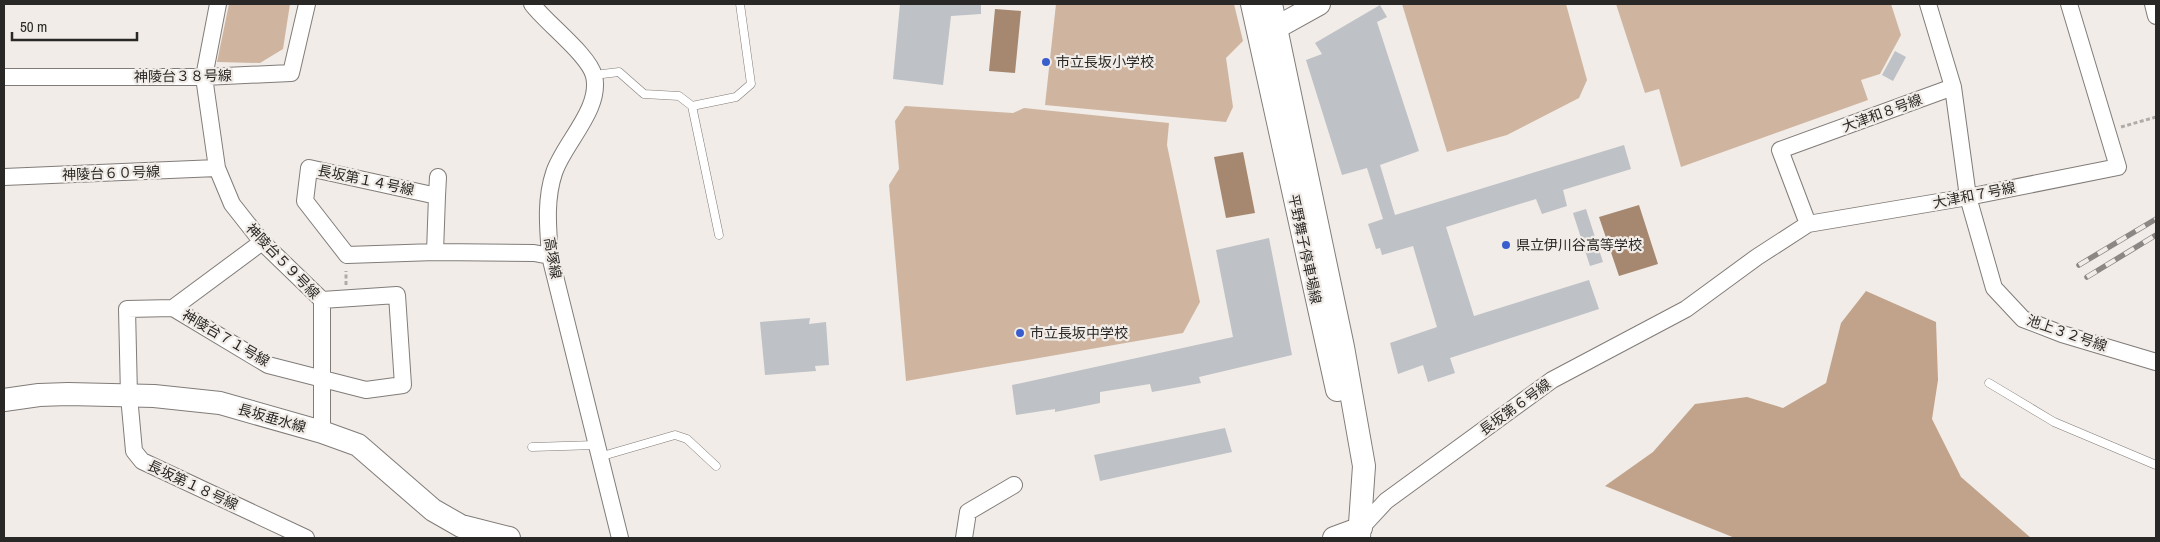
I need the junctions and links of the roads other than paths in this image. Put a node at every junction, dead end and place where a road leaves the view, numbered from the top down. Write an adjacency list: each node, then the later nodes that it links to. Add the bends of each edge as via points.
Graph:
1 (218, 4): 15 (street, 神陵台５９号線)
2 (307, 4): 15 (street, 神陵台３８号線, via 291,73)
3 (532, 4): 13 (street, via 542,18 573,45)
4 (740, 4): 17 (lane, via 750,84 736,97)
5 (1252, 4): 12 (main road, 平野舞子停車場線)
6 (1271, 4): 12 (main road, 平野舞子停車場線)
7 (1319, 4): 12 (main road)
8 (1928, 4): 16 (street)
9 (2069, 4): 22 (street, 大津和７号線, via 2118,166)
10 (2153, 4): 11 (street)
11 (2156, 16)
12 (1268, 33): 42 (main road, 平野舞子停車場線, via 1344,347 1364,466)
13 (594, 75): 17 (lane, via 619,72 644,94 679,96); 27 (street, 高塚線, via 594,91 585,118 554,172 547,213)
14 (4, 77): 15 (street, 神陵台３８号線)
15 (204, 77): 18 (street, 神陵台５９号線)
16 (1953, 87): 22 (street); 23 (street, 大津和８号線, via 1780,150)
17 (692, 106): 24 (lane)
18 (217, 168): 20 (street, 神陵台６０号線); 25 (street, 神陵台５９号線, via 232,204)
19 (438, 177): 21 (street)
20 (4, 178)
21 (437, 196): 26 (street); 26 (street, 長坂第１４号線, via 309,168 305,201 347,255)
22 (1968, 197): 23 (street, 大津和７号線); 31 (street, 池上３２号線, via 1994,288 2023,319)
23 (1808, 224): 30 (street, 大津和７号線)
24 (719, 235)
25 (262, 242): 28 (street, 神陵台５９号線); 29 (street)
26 (435, 252): 27 (street)
27 (550, 256): 38 (street, 高塚線)
28 (322, 300): 32 (street, 神陵台５９号線); 32 (street, 神陵台７１号線, via 397,294 403,385 366,390)
29 (173, 308): 32 (street, 神陵台７１号線, via 268,365); 34 (street, 神陵台７１号線, via 127,309)
30 (1686, 309): 42 (street, 長坂第６号線, via 1552,380 1386,501)
31 (2156, 362)
32 (320, 378): 36 (street, 神陵台５９号線)
33 (1989, 383): 39 (lane, via 2054,422)
34 (128, 396): 35 (main road, 長坂垂水線, via 39,395); 36 (main road, 長坂垂水線, via 220,403); 43 (street, 長坂第１８号線, via 134,451 142,460)
35 (4, 400)
36 (322, 432): 44 (main road, 長坂垂水線, via 358,445 433,510 461,526)
37 (532, 447): 38 (lane)
38 (597, 451): 40 (lane, via 675,435 687,439); 45 (street, 高塚線)
39 (2156, 465)
40 (716, 466)
41 (1014, 485): 46 (street, via 968,512)
42 (1360, 533): 47 (main road)
43 (306, 538)
44 (509, 538)
45 (620, 538)
46 (964, 538)
47 (1334, 538)

